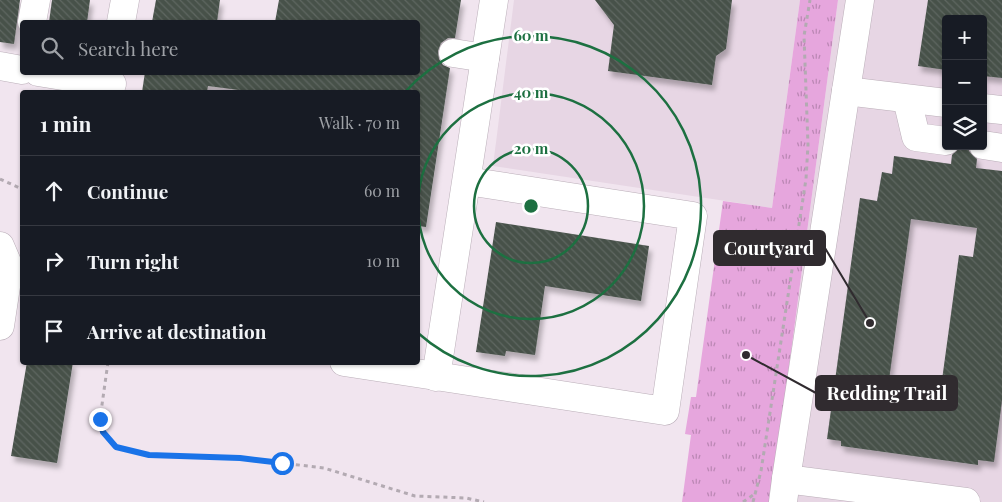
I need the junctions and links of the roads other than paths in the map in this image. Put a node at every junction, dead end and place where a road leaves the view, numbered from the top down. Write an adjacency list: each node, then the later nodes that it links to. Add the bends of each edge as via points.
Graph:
1 (36, 0): 5 (lane)
2 (125, 0): 6 (lane)
3 (494, 0): 8 (lane)
4 (860, 0): 13 (lane)
5 (32, 20)
6 (121, 20)
7 (453, 53): 8 (lane)
8 (485, 58): 21 (lane)
9 (0, 66): 10 (lane)
10 (20, 70)
11 (58, 75): 12 (lane)
12 (112, 83)
13 (846, 91): 14 (lane); 26 (lane)
14 (907, 99): 15 (lane); 18 (lane, via 916,137)
15 (942, 103)
16 (987, 108): 17 (lane)
17 (1002, 110)
18 (942, 140)
19 (987, 146): 20 (lane)
20 (1002, 148)
21 (467, 182): 25 (lane); 25 (lane, via 693,216 665,411)
22 (0, 246): 23 (lane, via 9,267)
23 (0, 326)
24 (362, 365): 25 (lane)
25 (436, 377)
26 (785, 490): 27 (lane)
27 (966, 502)

